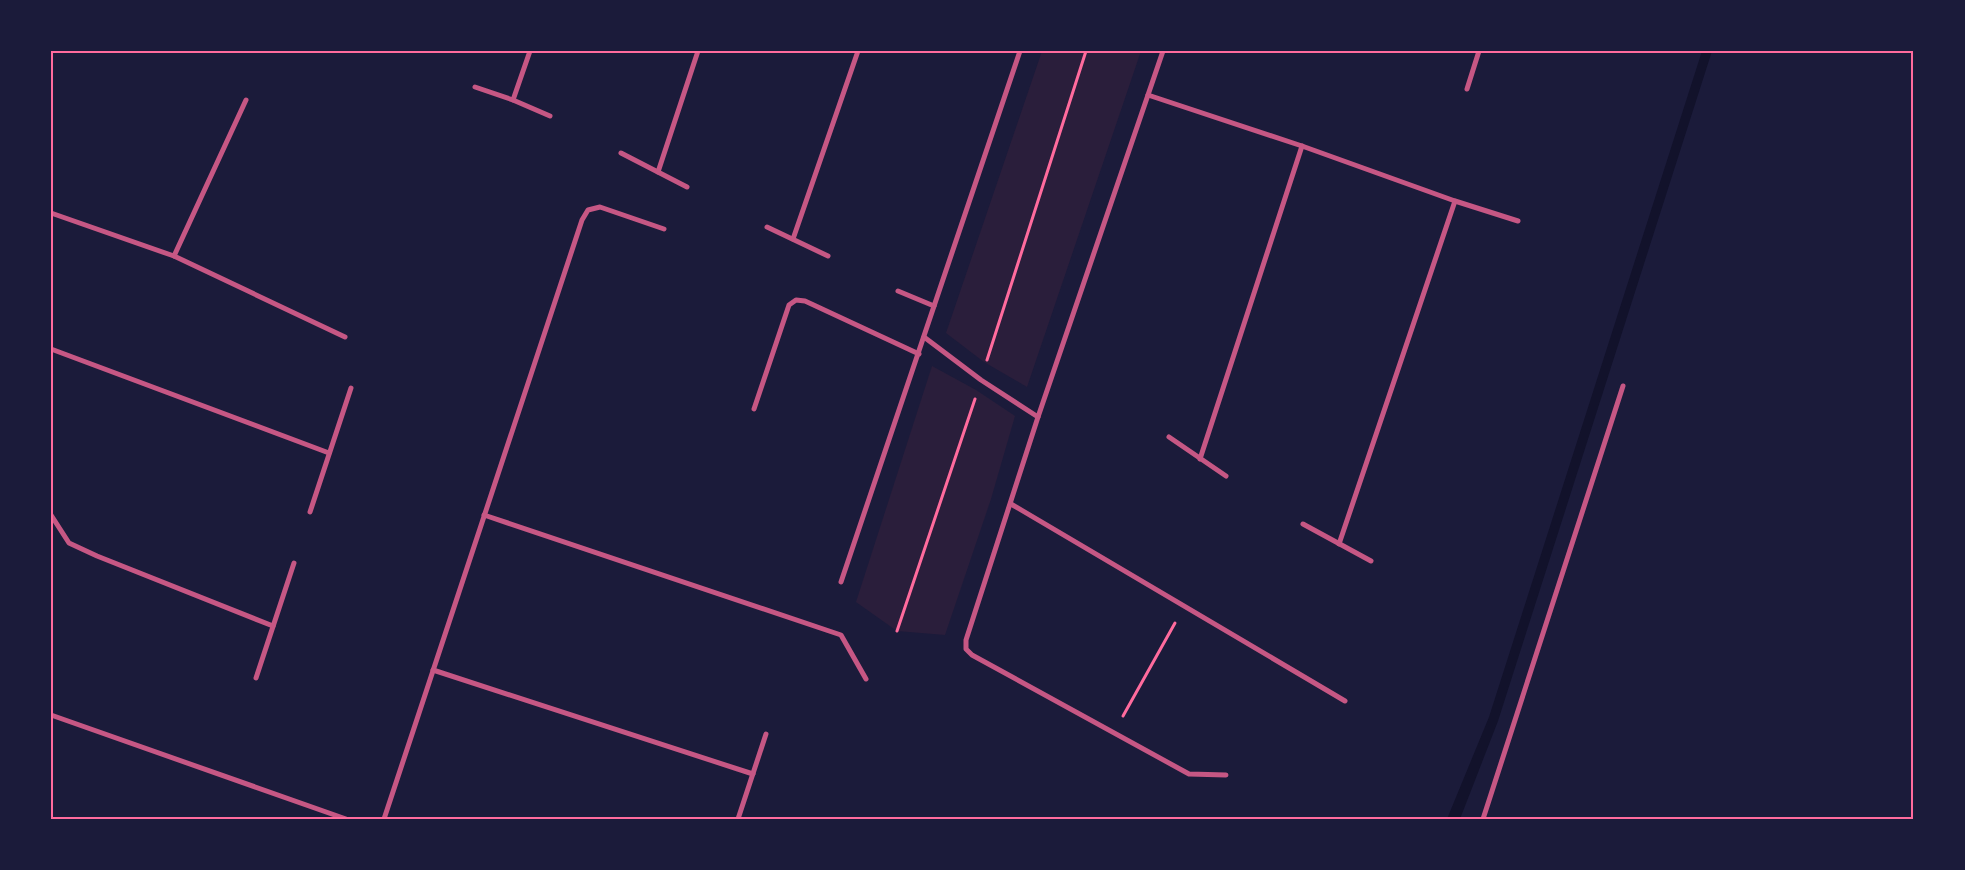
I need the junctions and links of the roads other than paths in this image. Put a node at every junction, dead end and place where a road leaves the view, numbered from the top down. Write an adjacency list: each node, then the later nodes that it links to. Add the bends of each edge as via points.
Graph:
1 (530, 51): 11 (street)
2 (698, 51): 15 (street)
3 (858, 51): 22 (street)
4 (1020, 51): 26 (street)
5 (1163, 51): 9 (street)
6 (1479, 51): 8 (street)
7 (475, 87): 11 (street)
8 (1467, 89)
9 (1148, 95): 13 (street); 34 (street)
10 (246, 100): 23 (street)
11 (513, 100): 12 (street)
12 (550, 116)
13 (1302, 146): 17 (street); 37 (street)
14 (621, 154): 15 (street)
15 (658, 172): 16 (street)
16 (687, 187)
17 (1456, 201): 19 (street); 44 (street)
18 (51, 213): 23 (street)
19 (1518, 221)
20 (767, 227): 22 (street)
21 (664, 228): 41 (street, via 600,207 588,210)
22 (793, 239): 24 (street)
23 (174, 256): 27 (street)
24 (828, 256)
25 (898, 291): 26 (street)
26 (934, 306): 28 (street)
27 (345, 337)
28 (924, 337): 30 (street); 34 (street)
29 (51, 349): 36 (street)
30 (919, 354): 33 (street, via 805,301 796,300 789,306); 47 (street)
31 (1624, 386): 60 (street)
32 (351, 388): 36 (street)
33 (754, 409)
34 (1038, 417): 39 (street)
35 (1168, 437): 37 (street)
36 (329, 453): 40 (street)
37 (1200, 459): 38 (street)
38 (1226, 476)
39 (1011, 504): 52 (street); 56 (street, via 966,640 966,650 1189,774)
40 (310, 512)
41 (484, 514): 49 (street); 51 (street, via 841,634)
42 (51, 516): 48 (street, via 69,543)
43 (1303, 524): 44 (street)
44 (1339, 544): 45 (street)
45 (1371, 561)
46 (294, 563): 48 (street)
47 (841, 582)
48 (273, 626): 50 (street)
49 (433, 670): 55 (street); 58 (street)
50 (256, 678)
51 (866, 679)
52 (1344, 701)
53 (51, 715): 57 (street)
54 (766, 734): 55 (street)
55 (753, 774): 59 (street)
56 (1226, 775)
57 (346, 819)
58 (384, 819)
59 (738, 819)
60 (1483, 819)

